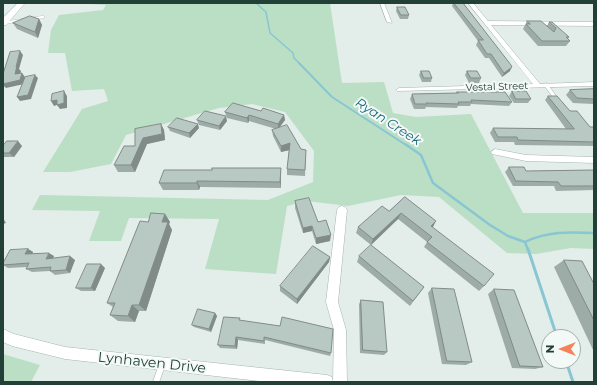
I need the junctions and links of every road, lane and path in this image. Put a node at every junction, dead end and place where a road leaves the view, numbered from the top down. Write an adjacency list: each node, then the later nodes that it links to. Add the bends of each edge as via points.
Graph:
1 (22, 3): 6 (main road)
2 (382, 3): 5 (street)
3 (470, 3): 7 (street)
4 (43, 17): 6 (lane)
5 (390, 22)
6 (3, 23)
7 (486, 23): 8 (street); 11 (street)
8 (594, 24)
9 (594, 84): 10 (street, Vestal Street)
10 (546, 85): 11 (street, Vestal Street); 13 (lane)
11 (538, 86): 12 (street, Vestal Street)
12 (400, 90)
13 (558, 102)
14 (495, 152): 15 (street, via 526,158)
15 (594, 160)
16 (342, 210): 21 (street, via 332,302 340,330)
17 (3, 335): 18 (street, Lynhaven Drive, via 12,340 65,353)
18 (162, 365): 19 (lane); 20 (street, Lynhaven Drive)
19 (156, 382)
20 (327, 382)
21 (340, 382)

